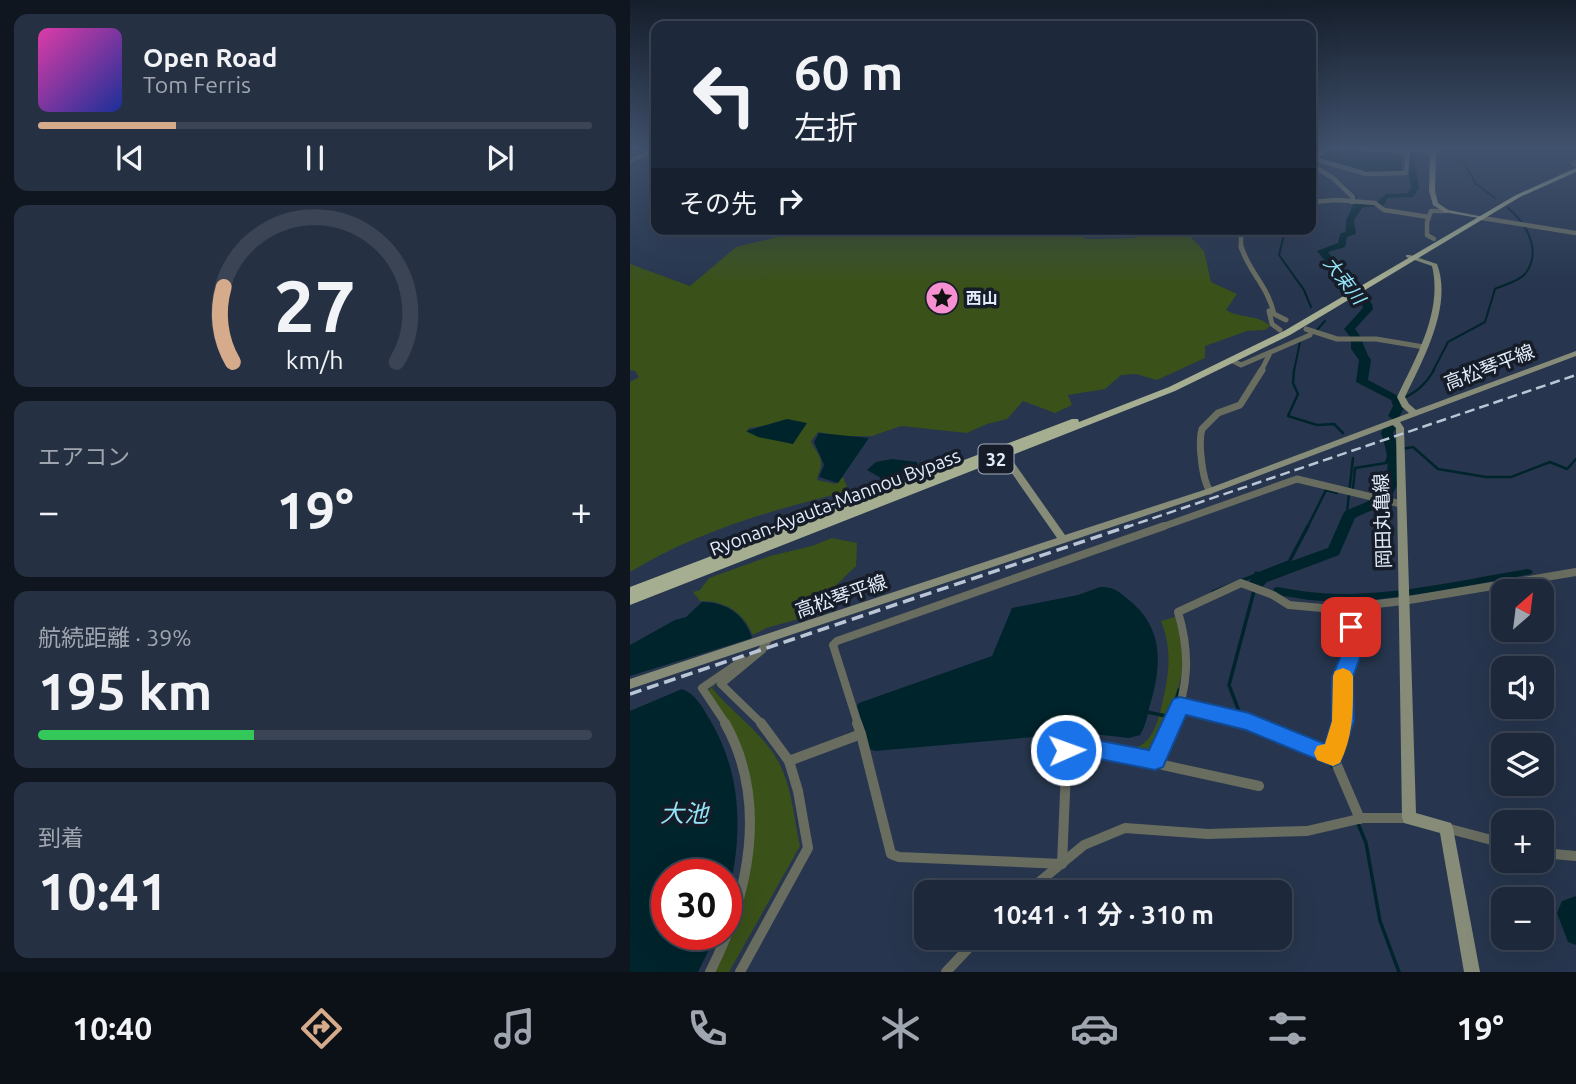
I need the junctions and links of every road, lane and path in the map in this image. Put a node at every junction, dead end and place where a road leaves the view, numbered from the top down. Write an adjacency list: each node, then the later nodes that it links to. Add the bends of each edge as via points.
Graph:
1 (1351, 194): 5 (street)
2 (1433, 194): 6 (main road, via 1435,204)
3 (1520, 194): 8 (highway, Ryonan-Ayauta-Mannou Bypass / 32)
4 (1316, 202): 5 (street)
5 (1354, 202): 7 (street)
6 (1446, 211): 7 (street, via 1431,211); 8 (main road)
7 (1429, 217): 11 (street, via 1427,235)
8 (1478, 217): 9 (street); 11 (highway, Ryonan-Ayauta-Mannou Bypass / 32); 12 (highway, Ryonan-Ayauta-Mannou Bypass / 32)
9 (1576, 233)
10 (1240, 235): 14 (street, via 1245,260 1269,294)
11 (1434, 239): 12 (highway, Ryonan-Ayauta-Mannou Bypass / 32)
12 (1413, 257): 13 (highway, Ryonan-Ayauta-Mannou Bypass / 32); 16 (main road, via 1437,267 1440,284)
13 (1355, 291): 15 (highway, Ryonan-Ayauta-Mannou Bypass / 32); 19 (highway, Ryonan-Ayauta-Mannou Bypass / 32)
14 (1272, 307): 15 (street); 15 (street, via 1272,324)
15 (1283, 325): 22 (highway, Ryonan-Ayauta-Mannou Bypass / 32, via 1165,385)
16 (1424, 347): 18 (street, via 1337,339 1312,332); 20 (main road, via 1401,398)
17 (1576, 353): 20 (main road, 高松琴平線)
18 (1269, 355): 19 (street, via 1241,365); 23 (street, via 1259,382 1241,405 1214,416 1201,431 1198,450 1204,463 1203,483)
19 (1233, 361): 22 (highway, Ryonan-Ayauta-Mannou Bypass / 32)
20 (1415, 414): 21 (main road)
21 (1395, 422): 23 (main road, 高松琴平線); 24 (main road, 岡田丸亀線, via 1400,428)
22 (1002, 453): 25 (main road); 27 (highway, Ryonan-Ayauta-Mannou Bypass / 32); 29 (highway, Ryonan-Ayauta-Mannou Bypass / 32)
23 (1210, 491): 25 (main road, 高松琴平線)
24 (1401, 504): 28 (main road, 岡田丸亀線); 34 (street, via 1297,479 837,641 833,645)
25 (1063, 540): 31 (main road, 高松琴平線)
26 (1576, 572): 28 (street)
27 (630, 592)
28 (1403, 595): 30 (street); 39 (main road, 岡田丸亀線)
29 (630, 601)
30 (1347, 607): 33 (street, via 1290,605 1241,583 1178,612 1189,650 1189,673); 35 (street, via 1355,646 1342,677 1343,721)
31 (765, 644): 32 (main road, 高松琴平線); 37 (street, via 722,687 763,725); 48 (street, via 702,688 732,738 747,793 746,866 740,898)
32 (630, 684)
33 (1180, 705): 35 (street, via 1245,721); 36 (street)
34 (861, 734): 37 (street); 45 (street, via 891,854)
35 (1333, 756): 40 (street)
36 (1155, 760): 38 (street); 45 (street, via 1067,746)
37 (789, 761): 49 (street, via 808,848)
38 (1259, 786)
39 (1409, 818): 40 (street); 41 (main road)
40 (1357, 820): 45 (street, via 1307,831 1208,834 1125,828 1084,845)
41 (1446, 828): 42 (street); 51 (main road)
42 (1491, 840)
43 (1554, 854): 44 (street)
44 (1576, 856)
45 (1062, 864): 46 (street)
46 (1042, 880)
47 (967, 950): 50 (street)
48 (710, 972)
49 (740, 972)
50 (946, 972)
51 (1472, 972)

